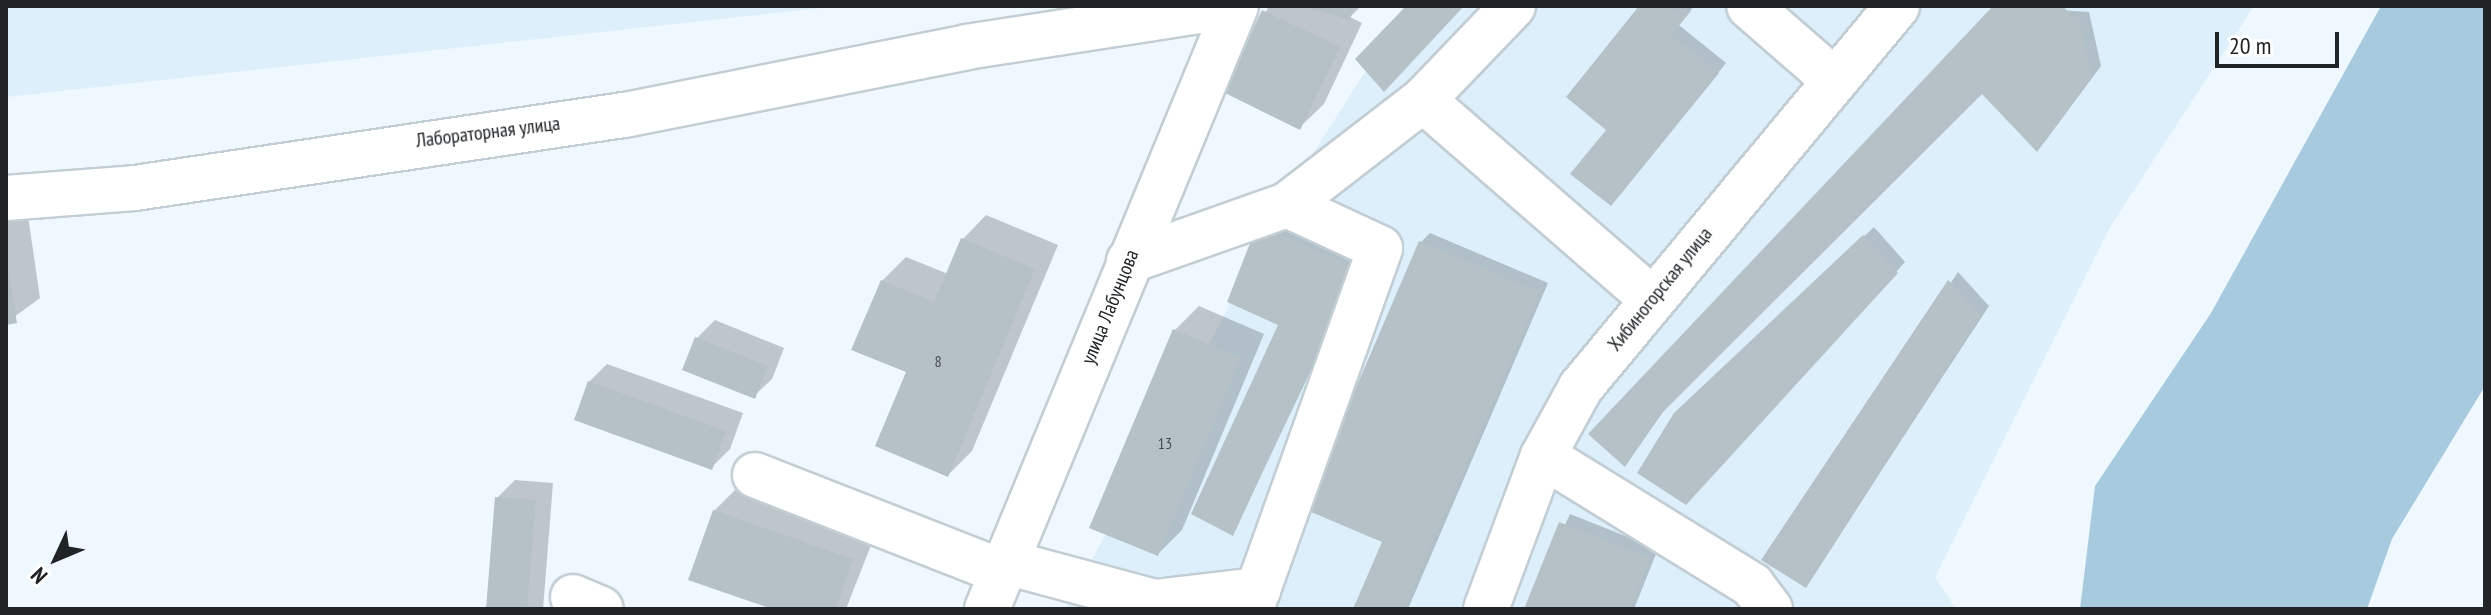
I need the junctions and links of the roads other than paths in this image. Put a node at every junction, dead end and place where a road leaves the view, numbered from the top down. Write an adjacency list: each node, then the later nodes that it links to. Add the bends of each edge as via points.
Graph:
1 (1234, 6): 7 (street, Лабораторная улица, via 967,47 625,115 135,188); 9 (street, улица Лабунцова)
2 (1513, 6): 6 (street)
3 (1749, 6): 5 (street)
4 (1897, 6): 5 (street, Хибиногорская улица)
5 (1834, 80): 10 (street, Хибиногорская улица)
6 (1423, 100): 8 (street); 10 (street)
7 (6, 198)
8 (1287, 205): 9 (street); 14 (street, via 1380,248)
9 (1129, 261): 13 (street, улица Лабунцова)
10 (1651, 298): 11 (street, Хибиногорская улица, via 1581,387)
11 (1543, 456): 16 (street, Хибиногорская улица); 17 (street, via 1752,585)
12 (755, 475): 13 (street)
13 (998, 581): 15 (street)
14 (1254, 600): 15 (street)
15 (1153, 606)
16 (1486, 609)
17 (1770, 609)

